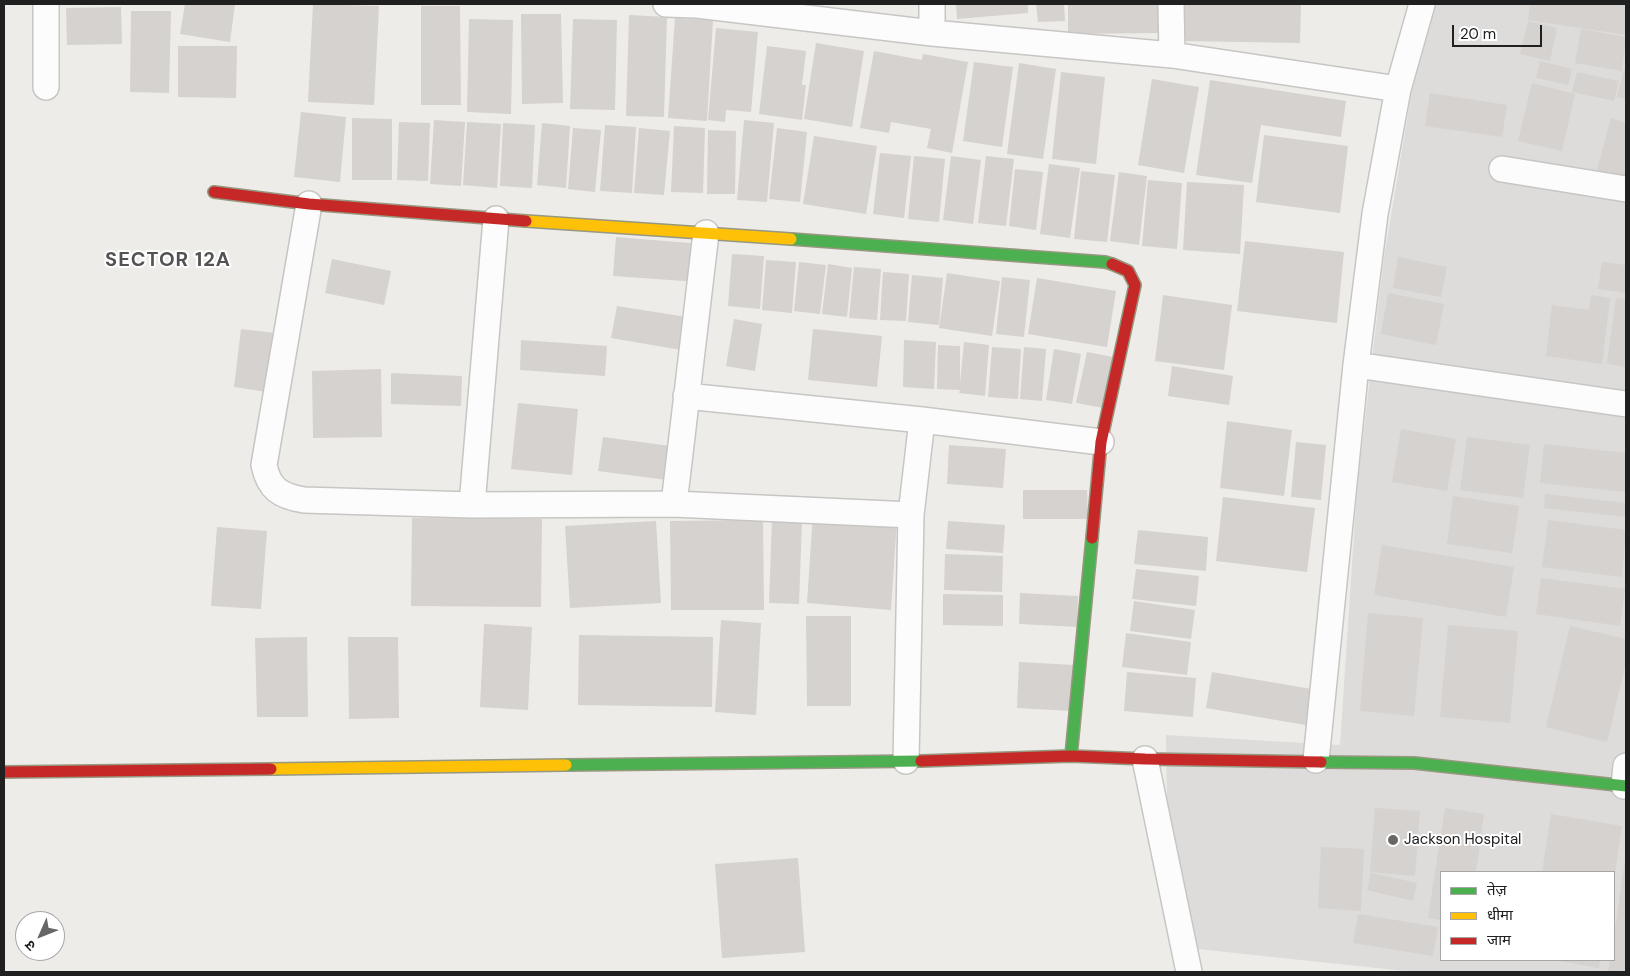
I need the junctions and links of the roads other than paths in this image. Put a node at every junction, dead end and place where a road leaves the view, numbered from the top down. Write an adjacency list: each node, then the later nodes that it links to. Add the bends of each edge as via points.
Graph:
1 (46, 4): 9 (street)
2 (666, 4): 3 (street)
3 (698, 4): 7 (street)
4 (932, 4): 7 (street)
5 (1171, 4): 8 (street)
6 (1422, 4): 10 (street)
7 (932, 34): 8 (street)
8 (1172, 55): 10 (street)
9 (46, 87)
10 (1398, 89): 17 (street, via 1375,214)
11 (1502, 169): 12 (street)
12 (1626, 189)
13 (214, 192): 14 (street)
14 (309, 204): 15 (street); 23 (street, via 264,465 267,479 289,498 304,500)
15 (496, 219): 16 (street); 23 (street)
16 (706, 232): 18 (street); 21 (street, via 1105,262 1123,267 1133,277 1135,285)
17 (1356, 365): 19 (street); 27 (street)
18 (686, 396): 20 (street); 22 (street)
19 (1626, 404)
20 (922, 420): 21 (street); 24 (street)
21 (1101, 442): 25 (street)
22 (674, 504): 23 (street); 24 (street)
23 (472, 505)
24 (912, 515): 28 (street)
25 (1071, 756): 26 (street); 28 (street)
26 (1145, 759): 27 (street); 31 (street)
27 (1316, 760): 30 (street, via 1414,763)
28 (906, 761): 29 (street)
29 (4, 772)
30 (1626, 779)
31 (1189, 972)

